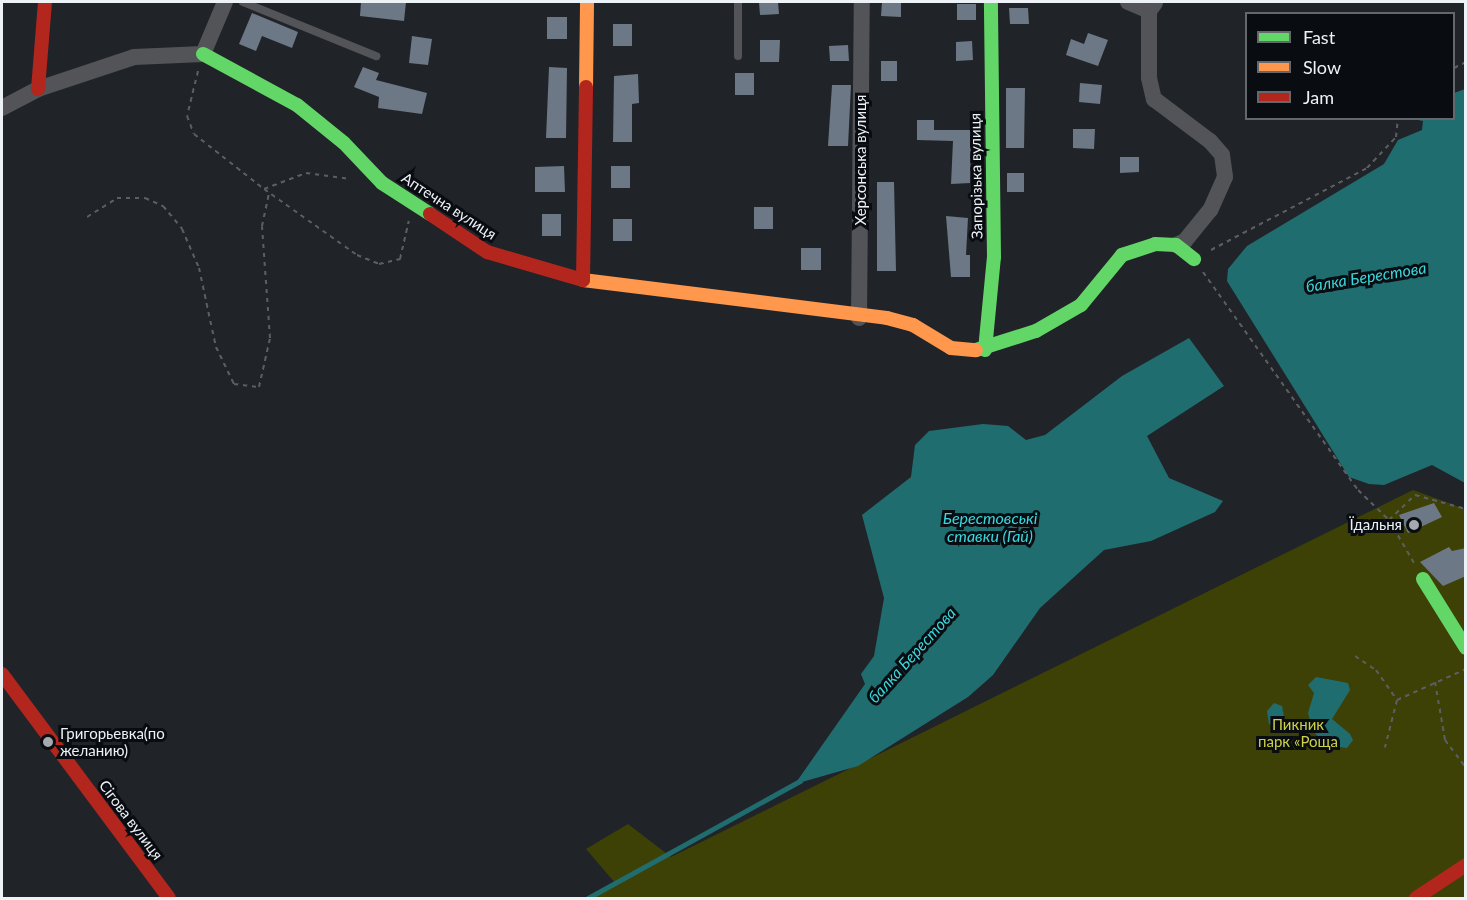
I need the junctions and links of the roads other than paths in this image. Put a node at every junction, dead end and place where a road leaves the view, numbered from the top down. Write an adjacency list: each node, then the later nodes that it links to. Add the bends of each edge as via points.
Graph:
1 (45, 2): 13 (street)
2 (225, 2): 10 (street)
3 (243, 2): 11 (lane)
4 (587, 2): 17 (street)
5 (738, 2): 12 (lane)
6 (862, 2): 18 (street, Херсонська вулиця)
7 (991, 2): 19 (street, Запорізька вулиця, via 994,257)
8 (1128, 2): 9 (street)
9 (1153, 6): 15 (street, via 1149,78 1154,99 1210,141 1222,155 1225,177 1210,210 1185,241)
10 (203, 54): 13 (street, via 135,57); 17 (street, Аптечна вулиця, via 297,105 344,143 382,183 488,252)
11 (376, 56)
12 (738, 56)
13 (38, 89): 14 (street)
14 (2, 108)
15 (1176, 245): 16 (street); 19 (street, via 1155,244 1122,255 1081,305 1036,331)
16 (1194, 258)
17 (583, 280): 18 (street, Аптечна вулиця)
18 (859, 318): 19 (street, Аптечна вулиця, via 913,325 951,348)
19 (985, 350)
20 (1423, 579): 21 (street)
21 (1464, 640)
22 (2, 674): 24 (street, Сігова вулиця)
23 (1466, 865): 25 (street)
24 (169, 898)
25 (1416, 898)

